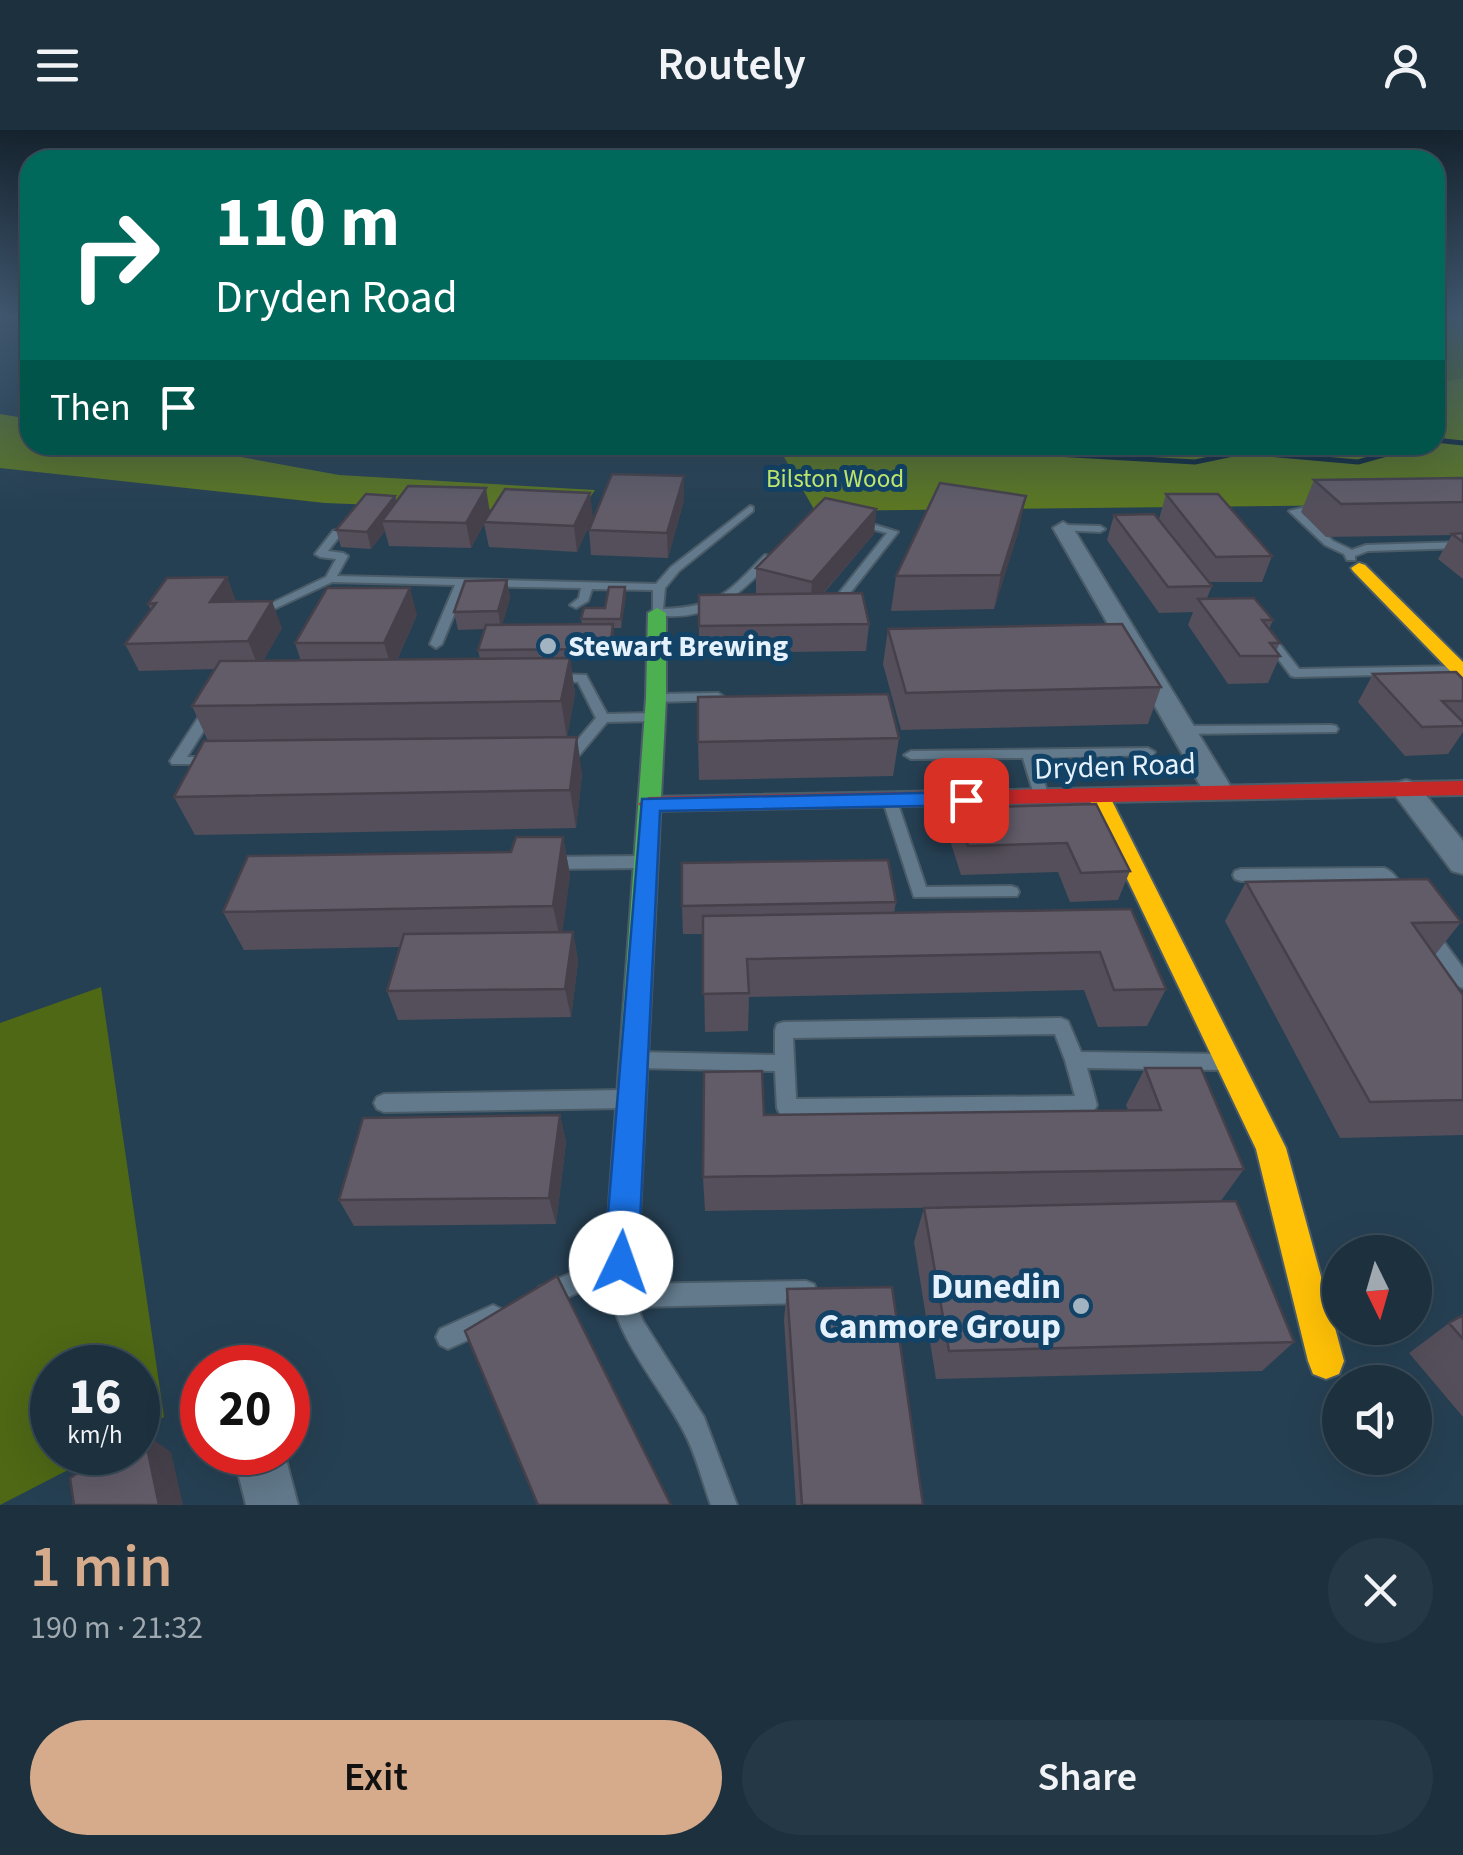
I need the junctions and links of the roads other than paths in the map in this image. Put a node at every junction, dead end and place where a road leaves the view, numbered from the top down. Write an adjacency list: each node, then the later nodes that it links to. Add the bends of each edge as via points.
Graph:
1 (1326, 506): 9 (lane, via 1294,512)
2 (750, 508): 13 (lane)
3 (843, 518): 17 (lane, via 893,532 832,609)
4 (1063, 528): 5 (lane); 29 (street, via 1124,642)
5 (1100, 529)
6 (337, 533): 10 (lane, via 320,554 343,556)
7 (1463, 545): 9 (lane, via 1385,546)
8 (777, 548): 15 (lane)
9 (1355, 560): 22 (street)
10 (330, 579): 11 (lane); 19 (lane)
11 (462, 581): 12 (lane); 21 (lane)
12 (588, 584): 13 (lane); 14 (lane)
13 (659, 587): 18 (lane)
14 (576, 605)
15 (718, 607): 16 (lane); 18 (lane)
16 (738, 608)
17 (815, 612)
18 (657, 613): 26 (street)
19 (245, 618)
20 (1266, 635): 22 (lane, via 1296,673)
21 (436, 644)
22 (1461, 671)
23 (542, 678): 27 (lane, via 582,678)
24 (728, 697): 26 (lane)
25 (218, 698): 34 (lane, via 177,761)
26 (655, 707): 27 (lane); 41 (street)
27 (603, 718): 33 (lane, via 572,755)
28 (1331, 729): 29 (lane)
29 (1184, 730): 37 (street)
30 (1148, 752): 32 (lane)
31 (911, 754): 32 (lane)
32 (1028, 754): 39 (lane)
33 (552, 756)
34 (236, 760)
35 (1463, 788): 36 (street, Dryden Road)
36 (1406, 790): 37 (street, Dryden Road); 44 (street)
37 (1219, 792): 38 (street, Dryden Road)
38 (1099, 797): 39 (street, Dryden Road); 52 (street)
39 (1042, 798): 40 (street, Dryden Road)
40 (890, 801): 41 (street, Dryden Road); 46 (lane, via 920,893)
41 (650, 804): 42 (street)
42 (644, 862): 43 (lane); 50 (street)
43 (525, 863)
44 (1463, 864)
45 (1242, 875): 47 (lane, via 1384,874)
46 (1011, 892)
47 (1407, 905)
48 (1418, 920): 49 (lane)
49 (1463, 981)
50 (636, 1060): 53 (lane); 54 (street)
51 (1075, 1060): 52 (lane); 53 (lane, via 1061,1026 784,1030); 53 (lane, via 1088,1105 787,1108)
52 (1229, 1062): 61 (street, via 1271,1148)
53 (784, 1063)
54 (633, 1099): 55 (lane); 56 (street)
55 (384, 1103)
56 (623, 1233): 57 (lane)
57 (621, 1263): 59 (lane); 60 (lane)
58 (820, 1292): 59 (lane)
59 (621, 1296): 64 (lane, via 695,1426)
60 (448, 1337)
61 (1326, 1361)
62 (264, 1475): 63 (street)
63 (272, 1505)
64 (724, 1505)

